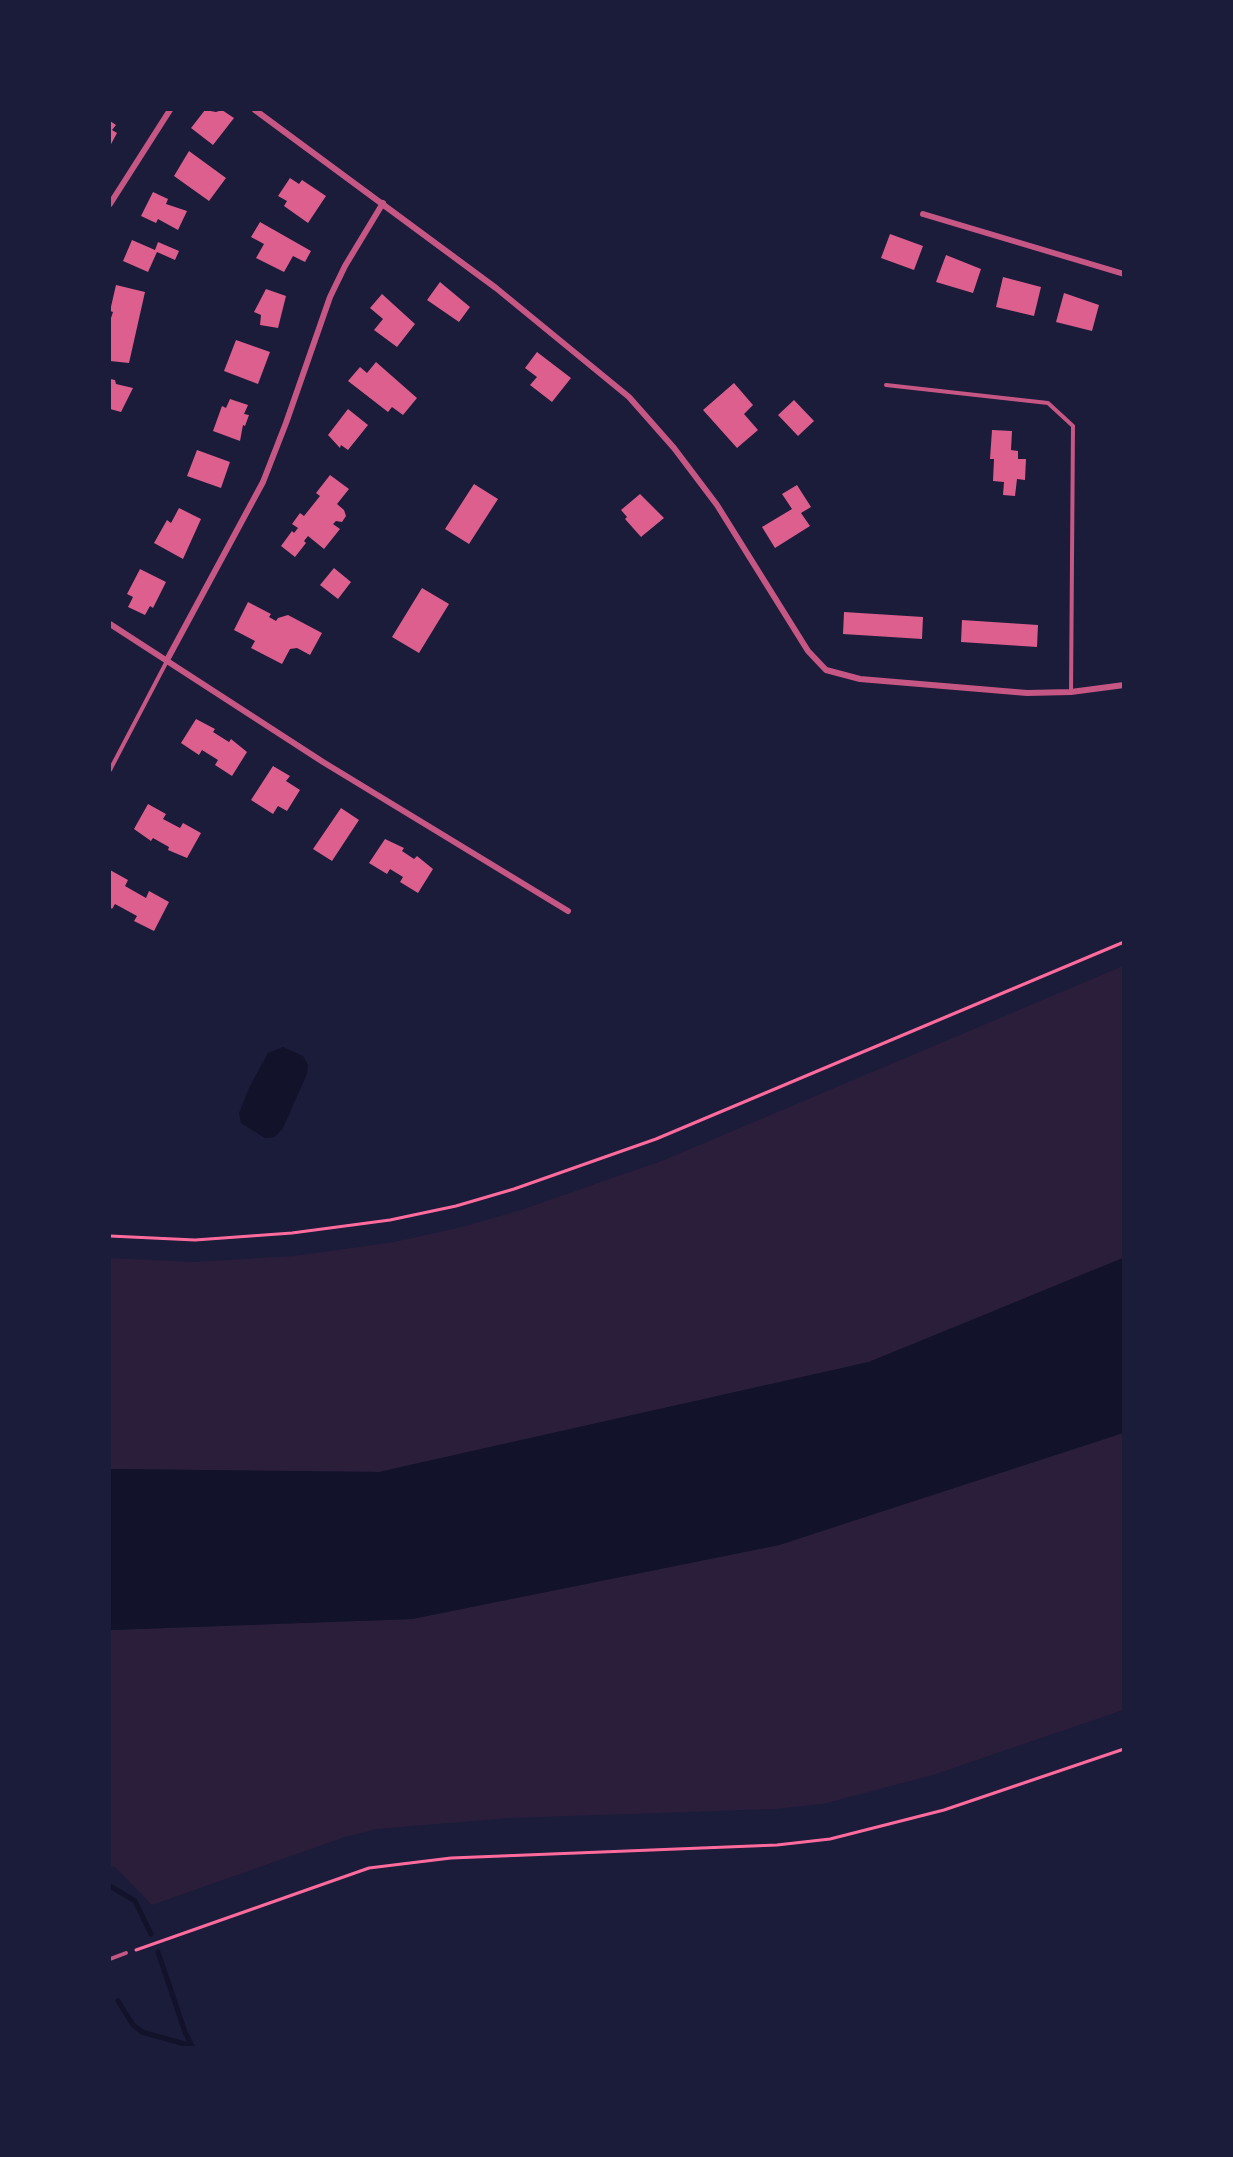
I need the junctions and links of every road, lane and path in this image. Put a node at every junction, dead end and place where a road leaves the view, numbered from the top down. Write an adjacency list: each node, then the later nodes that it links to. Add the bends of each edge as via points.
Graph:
1 (170, 110): 4 (street)
2 (255, 110): 3 (street)
3 (383, 203): 9 (street, via 330,297 286,423 254,499); 11 (street, via 567,344 636,405 717,505 808,651 825,670 860,680 1027,693)
4 (110, 204)
5 (923, 214): 6 (street)
6 (1124, 274)
7 (886, 385): 11 (lane, via 1048,403 1073,426)
8 (110, 624): 9 (street)
9 (167, 660): 12 (lane); 13 (street, via 323,762)
10 (1124, 685): 11 (street)
11 (1071, 692)
12 (110, 770)
13 (568, 911)
14 (1124, 942): 15 (path, via 656,1139 476,1200 390,1220 292,1233 195,1240)
15 (110, 1236)
16 (1124, 1749): 17 (path, via 944,1810 830,1839 777,1845 451,1858 369,1868)
17 (126, 1953): 18 (lane)
18 (110, 1959)

